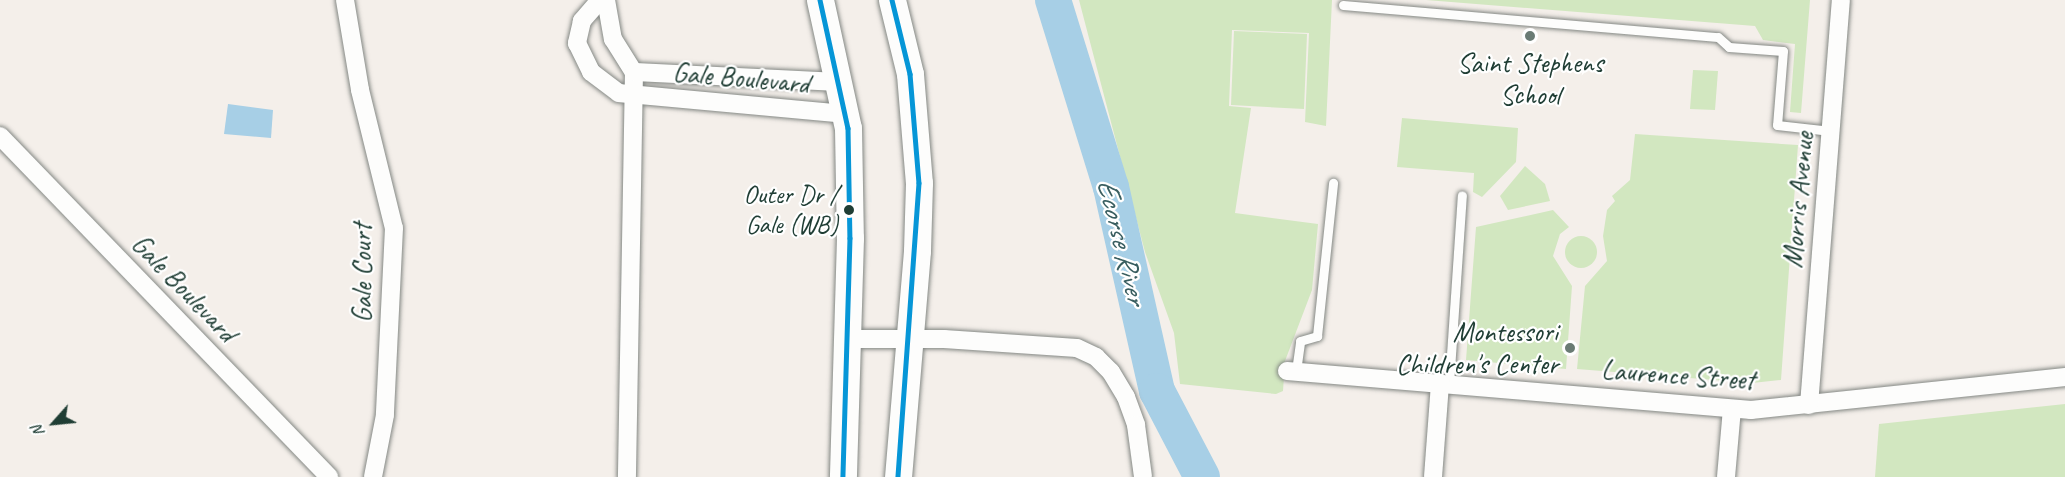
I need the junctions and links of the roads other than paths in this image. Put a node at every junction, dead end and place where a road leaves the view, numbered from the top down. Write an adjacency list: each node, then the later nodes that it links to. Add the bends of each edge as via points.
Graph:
1 (345, 0): 24 (street, Gale Court, via 360,90 394,228 385,415)
2 (600, 0): 10 (street, Gale Boulevard, via 578,32 581,57 604,84)
3 (606, 0): 8 (street, Gale Boulevard, via 613,39)
4 (820, 0): 9 (main road)
5 (892, 0): 17 (main road, via 910,74 919,183)
6 (1841, 0): 12 (street, Morris Avenue)
7 (1343, 5): 12 (lane, via 1718,37 1729,46 1783,51 1777,125)
8 (634, 72): 9 (street, Gale Boulevard); 10 (street, Gale Boulevard)
9 (840, 82): 11 (main road)
10 (631, 96): 11 (street, Gale Boulevard); 25 (street, Gale Boulevard)
11 (846, 114): 16 (main road)
12 (1830, 130): 21 (street, Morris Avenue)
13 (0, 135): 23 (street, Gale Boulevard)
14 (1333, 183): 18 (lane, via 1317,336 1300,341)
15 (1462, 195): 20 (lane)
16 (849, 339): 17 (street); 26 (main road)
17 (909, 339): 27 (main road); 28 (street, via 1071,346 1096,357 1111,372 1126,398 1136,425)
18 (1292, 371): 20 (street, Laurence Street)
19 (2065, 377): 21 (street, Laurence Street)
20 (1444, 384): 22 (street, Laurence Street); 29 (street)
21 (1809, 405): 22 (street, Laurence Street)
22 (1732, 409): 30 (street)
23 (329, 477)
24 (373, 477)
25 (627, 477)
26 (843, 477)
27 (898, 477)
28 (1143, 477)
29 (1433, 477)
30 (1726, 477)

